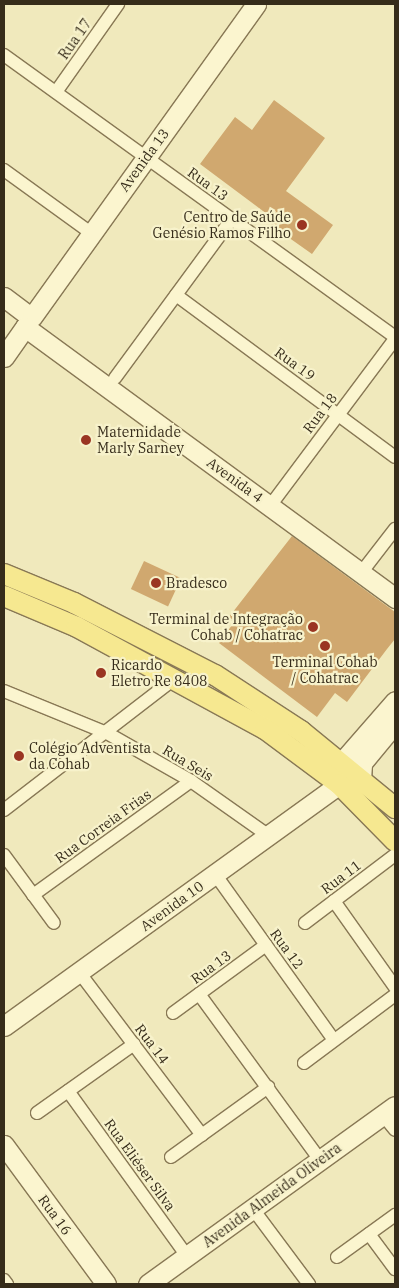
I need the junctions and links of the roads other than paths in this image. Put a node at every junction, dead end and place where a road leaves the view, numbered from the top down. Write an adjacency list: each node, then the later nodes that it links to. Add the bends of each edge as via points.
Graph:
1 (118, 4): 5 (street, Rua 17)
2 (242, 4): 6 (street, Avenida 13)
3 (256, 4): 6 (street, Avenida 13)
4 (4, 55): 5 (street, Rua 13)
5 (56, 92): 6 (street, Rua 13)
6 (142, 154): 8 (street, Rua 13); 9 (street, Avenida 13)
7 (4, 170): 9 (street)
8 (232, 219): 10 (street); 13 (street, Rua 13)
9 (87, 230): 12 (street, Avenida 13)
10 (176, 295): 15 (street); 16 (street, Rua 19)
11 (4, 297): 12 (street, Avenida 4)
12 (23, 318): 14 (street, Avenida 13); 15 (street, Avenida 4); 18 (street, Avenida 4)
13 (395, 338): 16 (street, Rua 18)
14 (4, 358)
15 (115, 378): 18 (street, Avenida 4)
16 (338, 415): 17 (street, Rua 19); 19 (street, Rua 18)
17 (395, 457)
18 (244, 480): 19 (street, Avenida 4)
19 (273, 501): 21 (street, Avenida 4)
20 (395, 529): 21 (street)
21 (365, 568): 23 (street, Avenida 4); 25 (street, Avenida 4)
22 (4, 574): 31 (main road, via 74,603 187,660 301,731)
23 (395, 583)
24 (4, 596): 26 (main road, via 77,627)
25 (395, 598)
26 (174, 679): 30 (street); 34 (main road, via 265,729)
27 (4, 692): 30 (street, Rua Seis)
28 (395, 701): 31 (street)
29 (395, 723): 32 (street, via 362,763)
30 (107, 733): 33 (street, Rua Seis); 36 (street)
31 (341, 762): 32 (main road); 34 (street)
32 (361, 779): 35 (main road)
33 (191, 780): 37 (street, Rua Seis); 42 (street, Rua Correia Frias)
34 (339, 784): 37 (street, Avenida 10); 38 (main road)
35 (395, 808)
36 (4, 810)
37 (269, 836): 41 (street, Avenida 10)
38 (395, 840)
39 (4, 855): 42 (street)
40 (395, 855): 43 (street, Rua 11)
41 (215, 874): 46 (street, Rua 12); 47 (street, Avenida 10)
42 (33, 895): 44 (street)
43 (334, 901): 45 (street, Rua 11); 48 (street)
44 (54, 923)
45 (305, 923)
46 (266, 945): 49 (street, Rua 13); 53 (street, Rua 12)
47 (79, 972): 52 (street, Avenida 10); 54 (street, Rua 14)
48 (395, 987)
49 (198, 994): 51 (street, Rua 13); 56 (street)
50 (395, 995): 53 (street)
51 (173, 1013)
52 (7, 1016)
53 (334, 1040): 55 (street)
54 (134, 1044): 57 (street); 61 (street, Rua 14)
55 (304, 1063)
56 (268, 1087): 61 (street); 64 (street)
57 (68, 1091): 59 (street); 68 (street, Rua Eliéser Silva)
58 (389, 1110): 60 (street); 64 (street, Avenida Almeida Oliveira)
59 (37, 1113)
60 (395, 1130)
61 (202, 1135): 63 (street)
62 (4, 1145): 74 (street, Rua 16)
63 (170, 1157)
64 (320, 1160): 65 (street, Avenida Almeida Oliveira)
65 (253, 1209): 68 (street, Avenida Almeida Oliveira); 72 (street)
66 (395, 1215): 67 (street)
67 (369, 1234): 69 (street); 70 (street)
68 (187, 1256): 75 (street, Avenida Almeida Oliveira)
69 (337, 1257)
70 (395, 1269)
71 (4, 1280): 73 (street)
72 (306, 1283)
73 (7, 1284)
74 (106, 1284)
75 (148, 1284)

